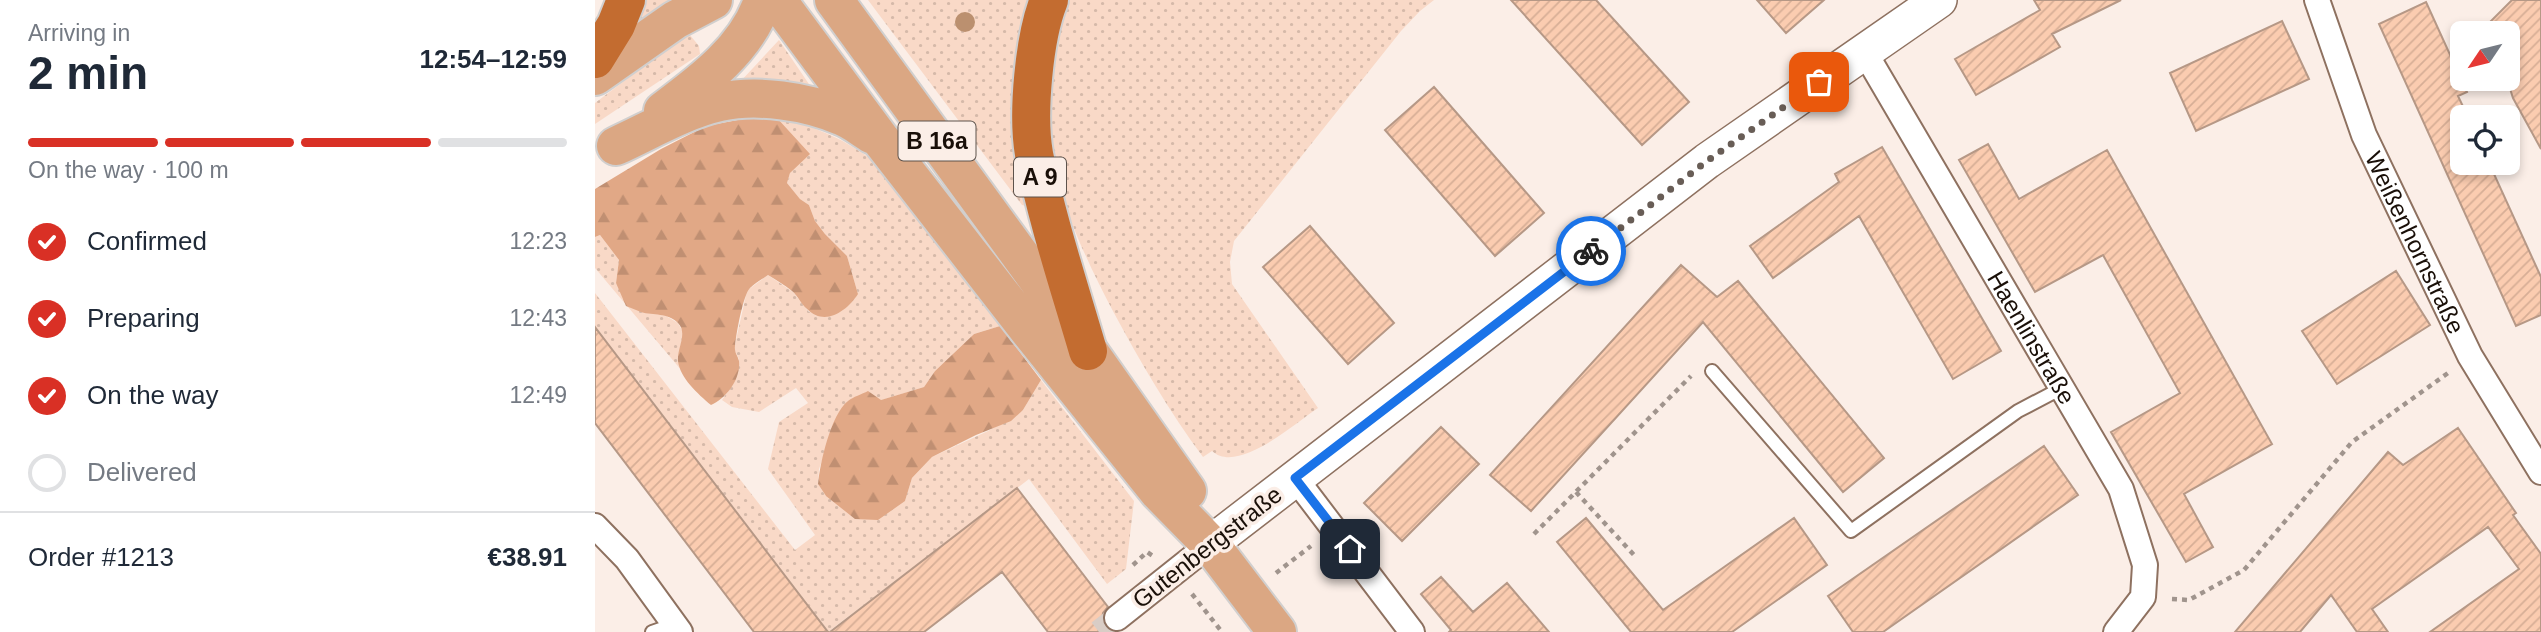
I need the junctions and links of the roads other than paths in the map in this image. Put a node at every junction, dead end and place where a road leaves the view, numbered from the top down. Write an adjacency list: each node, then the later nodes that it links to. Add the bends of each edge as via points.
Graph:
1 (626, 0): 10 (highway)
2 (713, 0): 11 (main road, via 675,20)
3 (763, 0): 13 (main road, via 753,24 718,66)
4 (777, 0): 12 (main road, B 16a)
5 (1049, 0): 14 (highway, A 9, via 1036,51 1034,151)
6 (1939, 0): 9 (street, Gutenbergstraße)
7 (2317, 0): 17 (street, Weißenhornstraße, via 2364,135 2470,356)
8 (833, 1): 14 (main road, B 16a)
9 (1864, 51): 16 (street, Haenlinstraße); 18 (street, Gutenbergstraße, via 1707,161)
10 (595, 59)
11 (595, 76)
12 (881, 140): 13 (main road, via 842,116 809,106 751,99 697,110); 20 (main road, B 16a, via 1159,492)
13 (605, 153)
14 (1088, 351): 20 (main road, B 16a, via 1184,485)
15 (1712, 371): 16 (lane, via 1851,531 2018,411)
16 (2062, 388): 25 (street, Haenlinstraße, via 2120,489 2145,565 2143,597)
17 (2541, 472)
18 (1295, 478): 20 (street, Gutenbergstraße); 24 (street)
19 (595, 526): 22 (street, via 627,559)
20 (1210, 544): 21 (street, Gutenbergstraße); 23 (main road, B 16a)
21 (1117, 618)
22 (669, 629)
23 (1277, 632)
24 (1412, 632)
25 (2116, 632)

